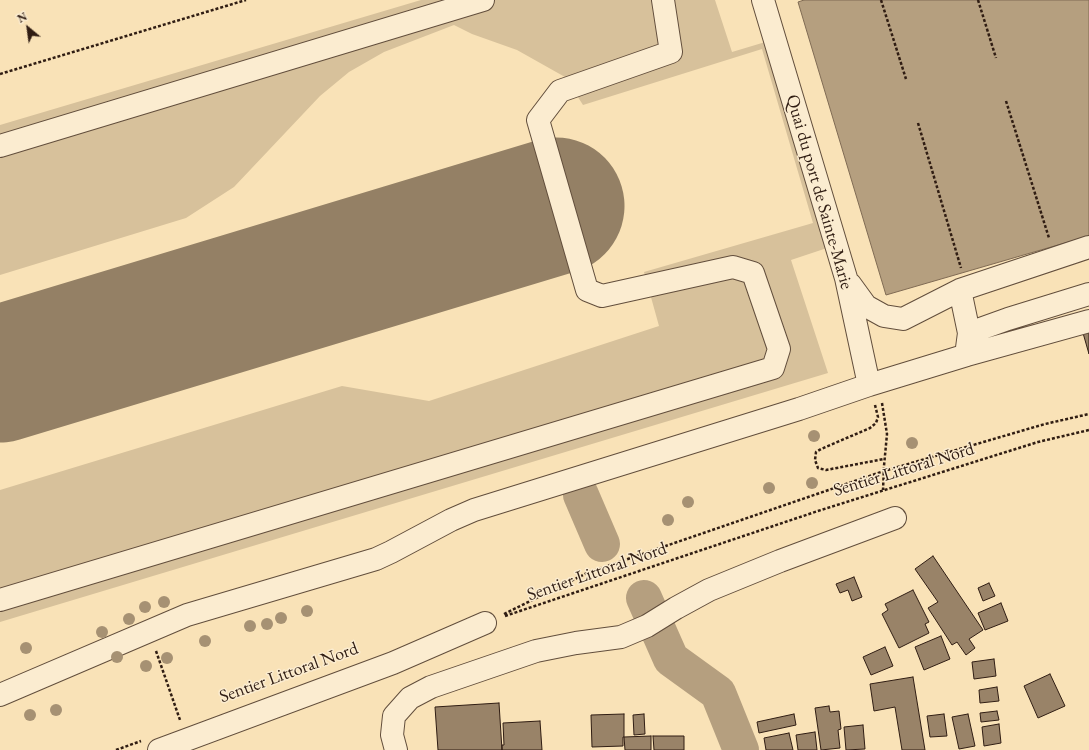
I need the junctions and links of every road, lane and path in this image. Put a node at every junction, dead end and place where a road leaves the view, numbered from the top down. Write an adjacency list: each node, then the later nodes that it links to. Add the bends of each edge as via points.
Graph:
1 (246, 0): 8 (path)
2 (483, 0): 12 (street)
3 (663, 0): 28 (street, via 671,52 560,91 538,120 587,290 602,296 734,267 753,273 779,349 772,368)
4 (763, 0): 15 (street, Quai du port de Sainte-Marie)
5 (881, 0): 9 (path)
6 (978, 0): 7 (path)
7 (996, 58)
8 (0, 74)
9 (906, 79)
10 (1006, 101): 13 (path)
11 (918, 123): 16 (path)
12 (0, 146)
13 (1050, 239)
14 (1089, 247): 16 (street)
15 (846, 278): 16 (street, via 866,306 884,316 903,319); 21 (street, Quai du port de Sainte-Marie)
16 (961, 281): 19 (street)
17 (1089, 294): 19 (street)
18 (1089, 321): 20 (street)
19 (969, 333): 20 (street)
20 (967, 355): 21 (street)
21 (874, 384): 24 (path, via 887,434); 24 (path, via 878,417 876,423 816,452 815,460 818,468 826,470); 30 (street, via 474,510 376,559 187,615)
22 (1089, 414): 25 (path, via 1045,424)
23 (1089, 430): 26 (path, Sentier Littoral Nord, via 1038,442)
24 (884, 460): 25 (path)
25 (884, 471): 26 (path); 29 (path, via 587,573)
26 (883, 490): 29 (path, Sentier Littoral Nord)
27 (895, 518): 35 (street, via 709,590 647,626 621,637 576,642 536,651 431,687 410,698 394,716 392,735)
28 (0, 600)
29 (485, 623): 32 (street, via 393,663)
30 (149, 631): 31 (street); 32 (path)
31 (0, 695)
32 (187, 740): 33 (street)
33 (152, 745): 34 (path)
34 (116, 750)
35 (396, 750)

